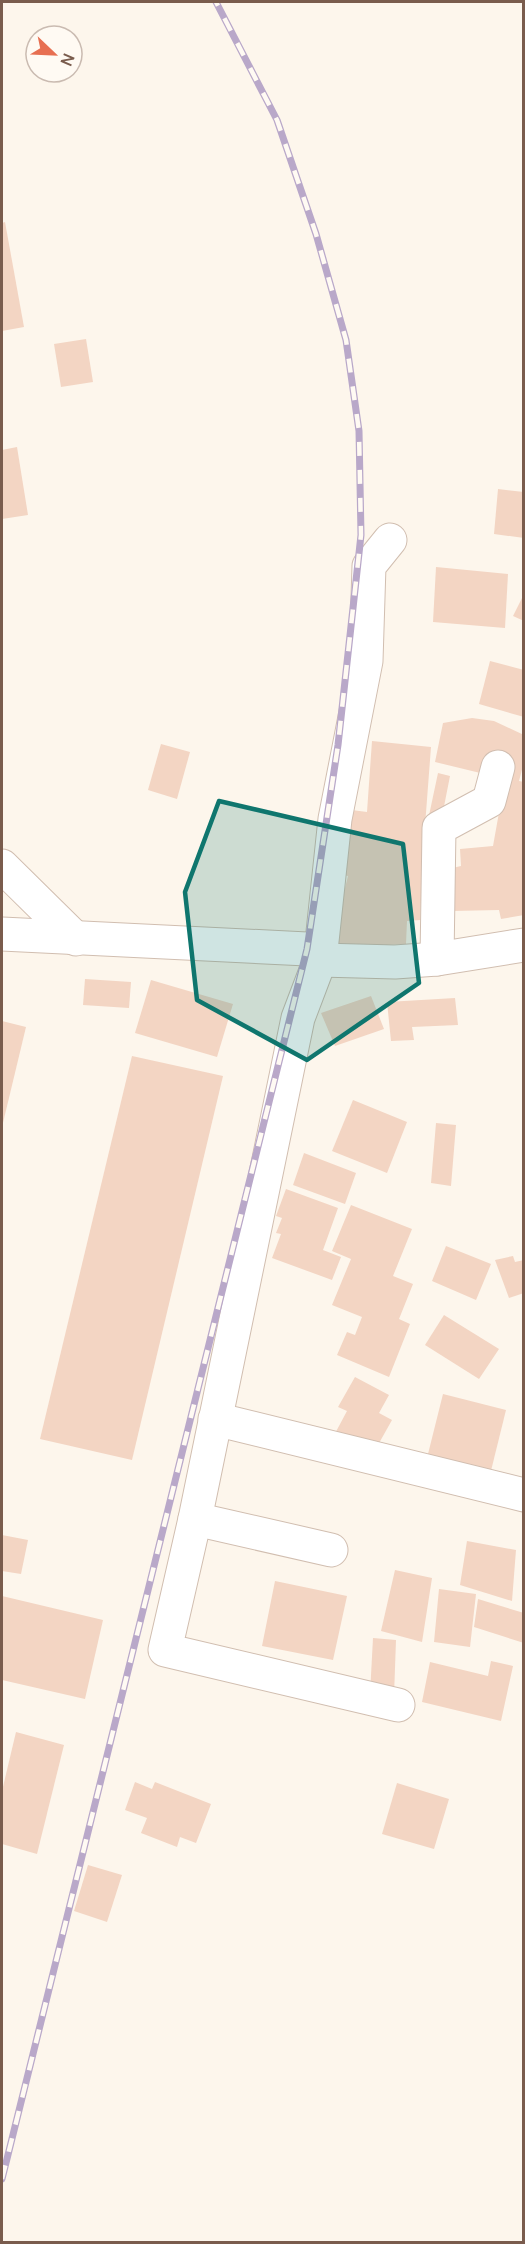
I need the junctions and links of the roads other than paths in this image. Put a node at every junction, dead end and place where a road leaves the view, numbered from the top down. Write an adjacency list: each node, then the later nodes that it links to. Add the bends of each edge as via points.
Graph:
1 (390, 540): 8 (street, via 369,566 366,661 335,819)
2 (498, 767): 7 (street, via 489,801 439,828)
3 (2, 866): 5 (street)
4 (2, 934): 5 (street)
5 (76, 939): 8 (street, via 308,950)
6 (524, 945): 7 (street)
7 (437, 959): 8 (street)
8 (320, 960): 9 (street, via 298,1018)
9 (215, 1419): 10 (street); 11 (street)
10 (524, 1495)
11 (195, 1519): 12 (street); 13 (street, via 165,1650)
12 (332, 1550)
13 (398, 1705)

